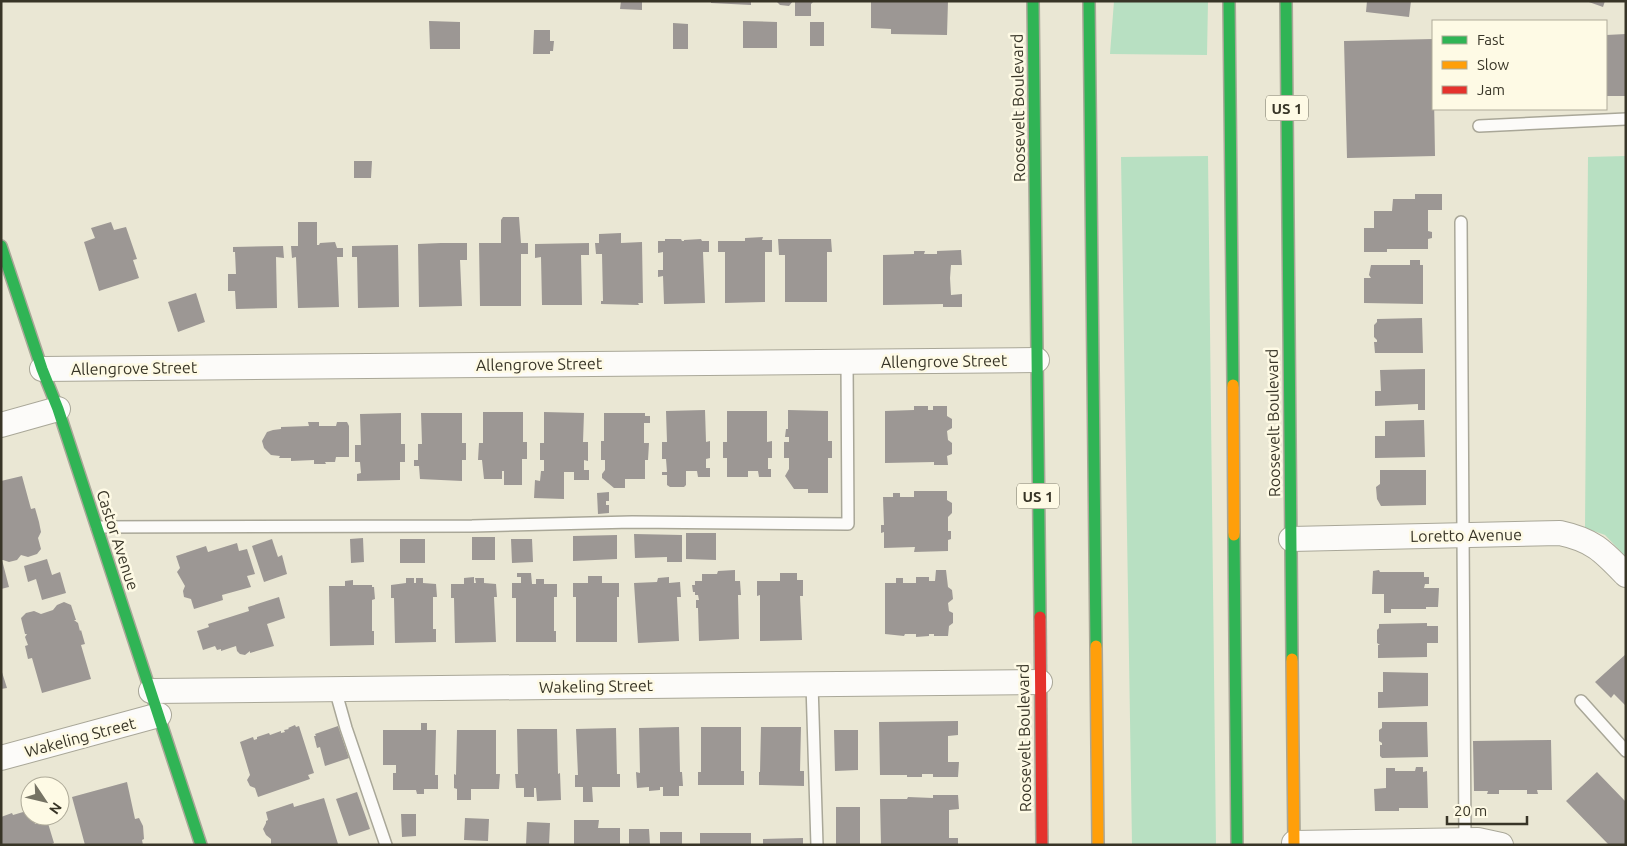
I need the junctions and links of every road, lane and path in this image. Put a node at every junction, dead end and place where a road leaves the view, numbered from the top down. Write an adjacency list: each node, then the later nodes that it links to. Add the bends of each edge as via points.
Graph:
1 (1033, 1): 9 (main road, Roosevelt Boulevard / US 1)
2 (1089, 1): 32 (main road)
3 (1229, 1): 33 (main road)
4 (1286, 1): 16 (main road, Roosevelt Boulevard / US 1)
5 (1626, 119): 6 (lane)
6 (1479, 126)
7 (1461, 222): 15 (lane)
8 (1, 246): 11 (main road, Castor Avenue)
9 (1037, 360): 10 (street, Allengrove Street); 18 (main road, Roosevelt Boulevard / US 1)
10 (847, 362): 11 (street, Allengrove Street); 14 (lane, via 848,524 632,522 472,526)
11 (42, 369): 12 (main road, Castor Avenue)
12 (58, 409): 13 (street); 14 (main road, Castor Avenue)
13 (1, 425)
14 (97, 527): 21 (main road, Castor Avenue)
15 (1462, 536): 16 (street, Loretto Avenue); 17 (street, Loretto Avenue, via 1560,533 1578,537 1600,549); 26 (lane)
16 (1291, 539): 27 (main road, Roosevelt Boulevard / US 1)
17 (1626, 575)
18 (1040, 682): 19 (street, Wakeling Street); 31 (main road, Roosevelt Boulevard / US 1)
19 (812, 684): 20 (street, Wakeling Street); 30 (lane)
20 (335, 689): 21 (street, Wakeling Street); 29 (lane)
21 (152, 691): 23 (main road, Castor Avenue)
22 (1581, 701): 24 (lane)
23 (159, 715): 25 (street, Wakeling Street); 28 (main road, Castor Avenue)
24 (1626, 752)
25 (1, 758)
26 (1465, 843): 27 (street); 34 (street, via 1478,840)
27 (1294, 844)
28 (201, 845)
29 (386, 845)
30 (817, 845)
31 (1042, 845)
32 (1098, 845)
33 (1237, 845)
34 (1500, 845)

